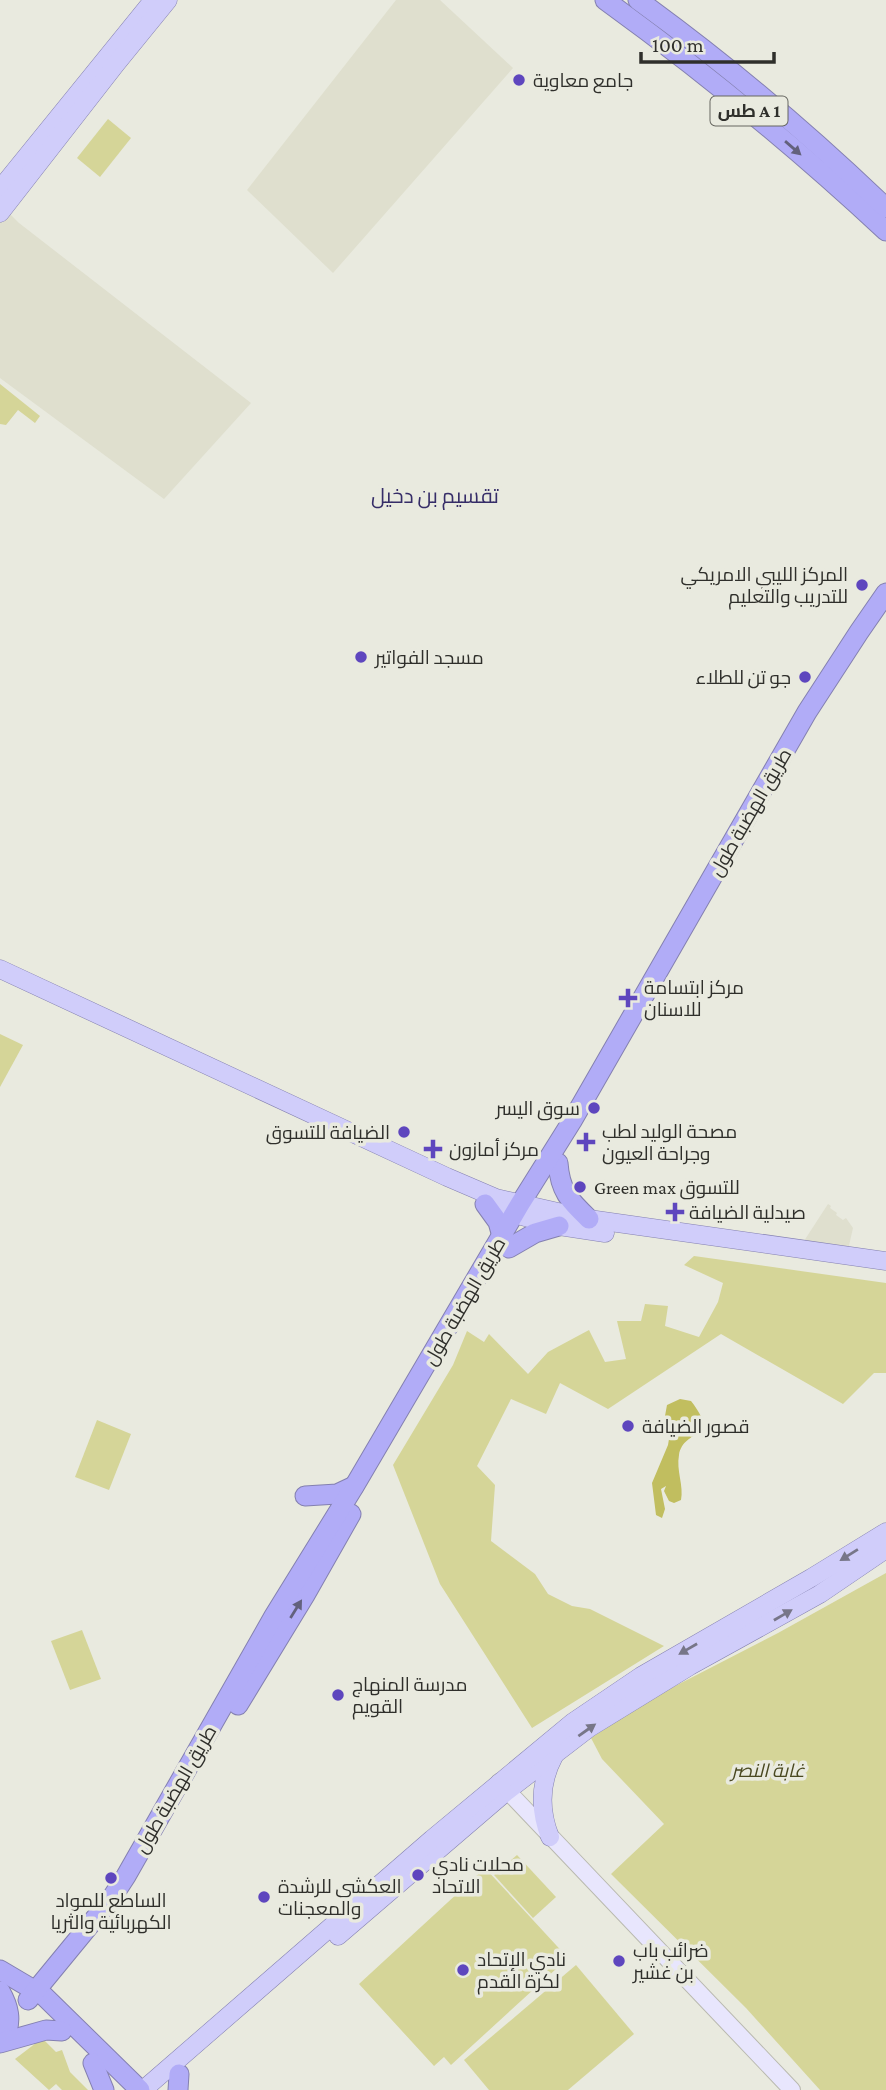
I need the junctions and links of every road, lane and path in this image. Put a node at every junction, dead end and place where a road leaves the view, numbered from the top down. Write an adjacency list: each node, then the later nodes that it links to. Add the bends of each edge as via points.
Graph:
1 (153, 0): 5 (main road)
2 (169, 0): 7 (main road)
3 (604, 0): 8 (highway, طس A 1, one-way to 8, via 729,94)
4 (638, 0): 6 (highway, طس A 1, via 796,125)
5 (0, 189)
6 (886, 208)
7 (0, 213)
8 (886, 231)
9 (886, 593): 15 (highway, طريق الهضبة طول, via 807,712)
10 (886, 606): 13 (highway, طريق الهضبة طول, via 812,720)
11 (0, 969): 15 (main road)
12 (0, 981): 14 (main road)
13 (558, 1163): 15 (highway, طريق الهضبة طول); 16 (highway, via 563,1191)
14 (485, 1204): 15 (main road); 19 (highway)
15 (523, 1211): 16 (main road); 17 (main road); 19 (highway, طريق الهضبة طول)
16 (589, 1219): 18 (main road)
17 (559, 1226): 18 (main road); 19 (highway)
18 (671, 1237): 20 (main road); 21 (main road)
19 (505, 1242): 22 (highway, طريق الهضبة طول); 33 (highway, طريق الهضبة طول, one-way to 19, via 115,1909 145,1867)
20 (886, 1261)
21 (886, 1272)
22 (355, 1485): 23 (highway, via 337,1494); 33 (highway, طريق الهضبة طول, via 111,1899)
23 (305, 1496)
24 (886, 1532): 26 (main road, one-way to 26)
25 (886, 1549): 26 (main road)
26 (815, 1586): 27 (main road, one-way to 26, via 690,1665 754,1632); 28 (main road, one-way to 28, via 610,1696 573,1722)
27 (557, 1752): 28 (main road); 29 (main road, via 546,1775 542,1800)
28 (503, 1787): 29 (street); 37 (main road); 40 (main road, via 296,1955)
29 (550, 1837): 42 (street)
30 (0, 1970): 33 (highway)
31 (0, 1984): 33 (highway)
32 (0, 1991): 35 (highway, via 9,2011)
33 (36, 1998): 34 (highway); 40 (highway)
34 (62, 2031): 35 (highway); 36 (highway)
35 (3, 2040)
36 (93, 2063): 38 (highway); 39 (highway)
37 (178, 2082): 41 (main road)
38 (104, 2090)
39 (120, 2090)
40 (141, 2090)
41 (161, 2090)
42 (792, 2090)

